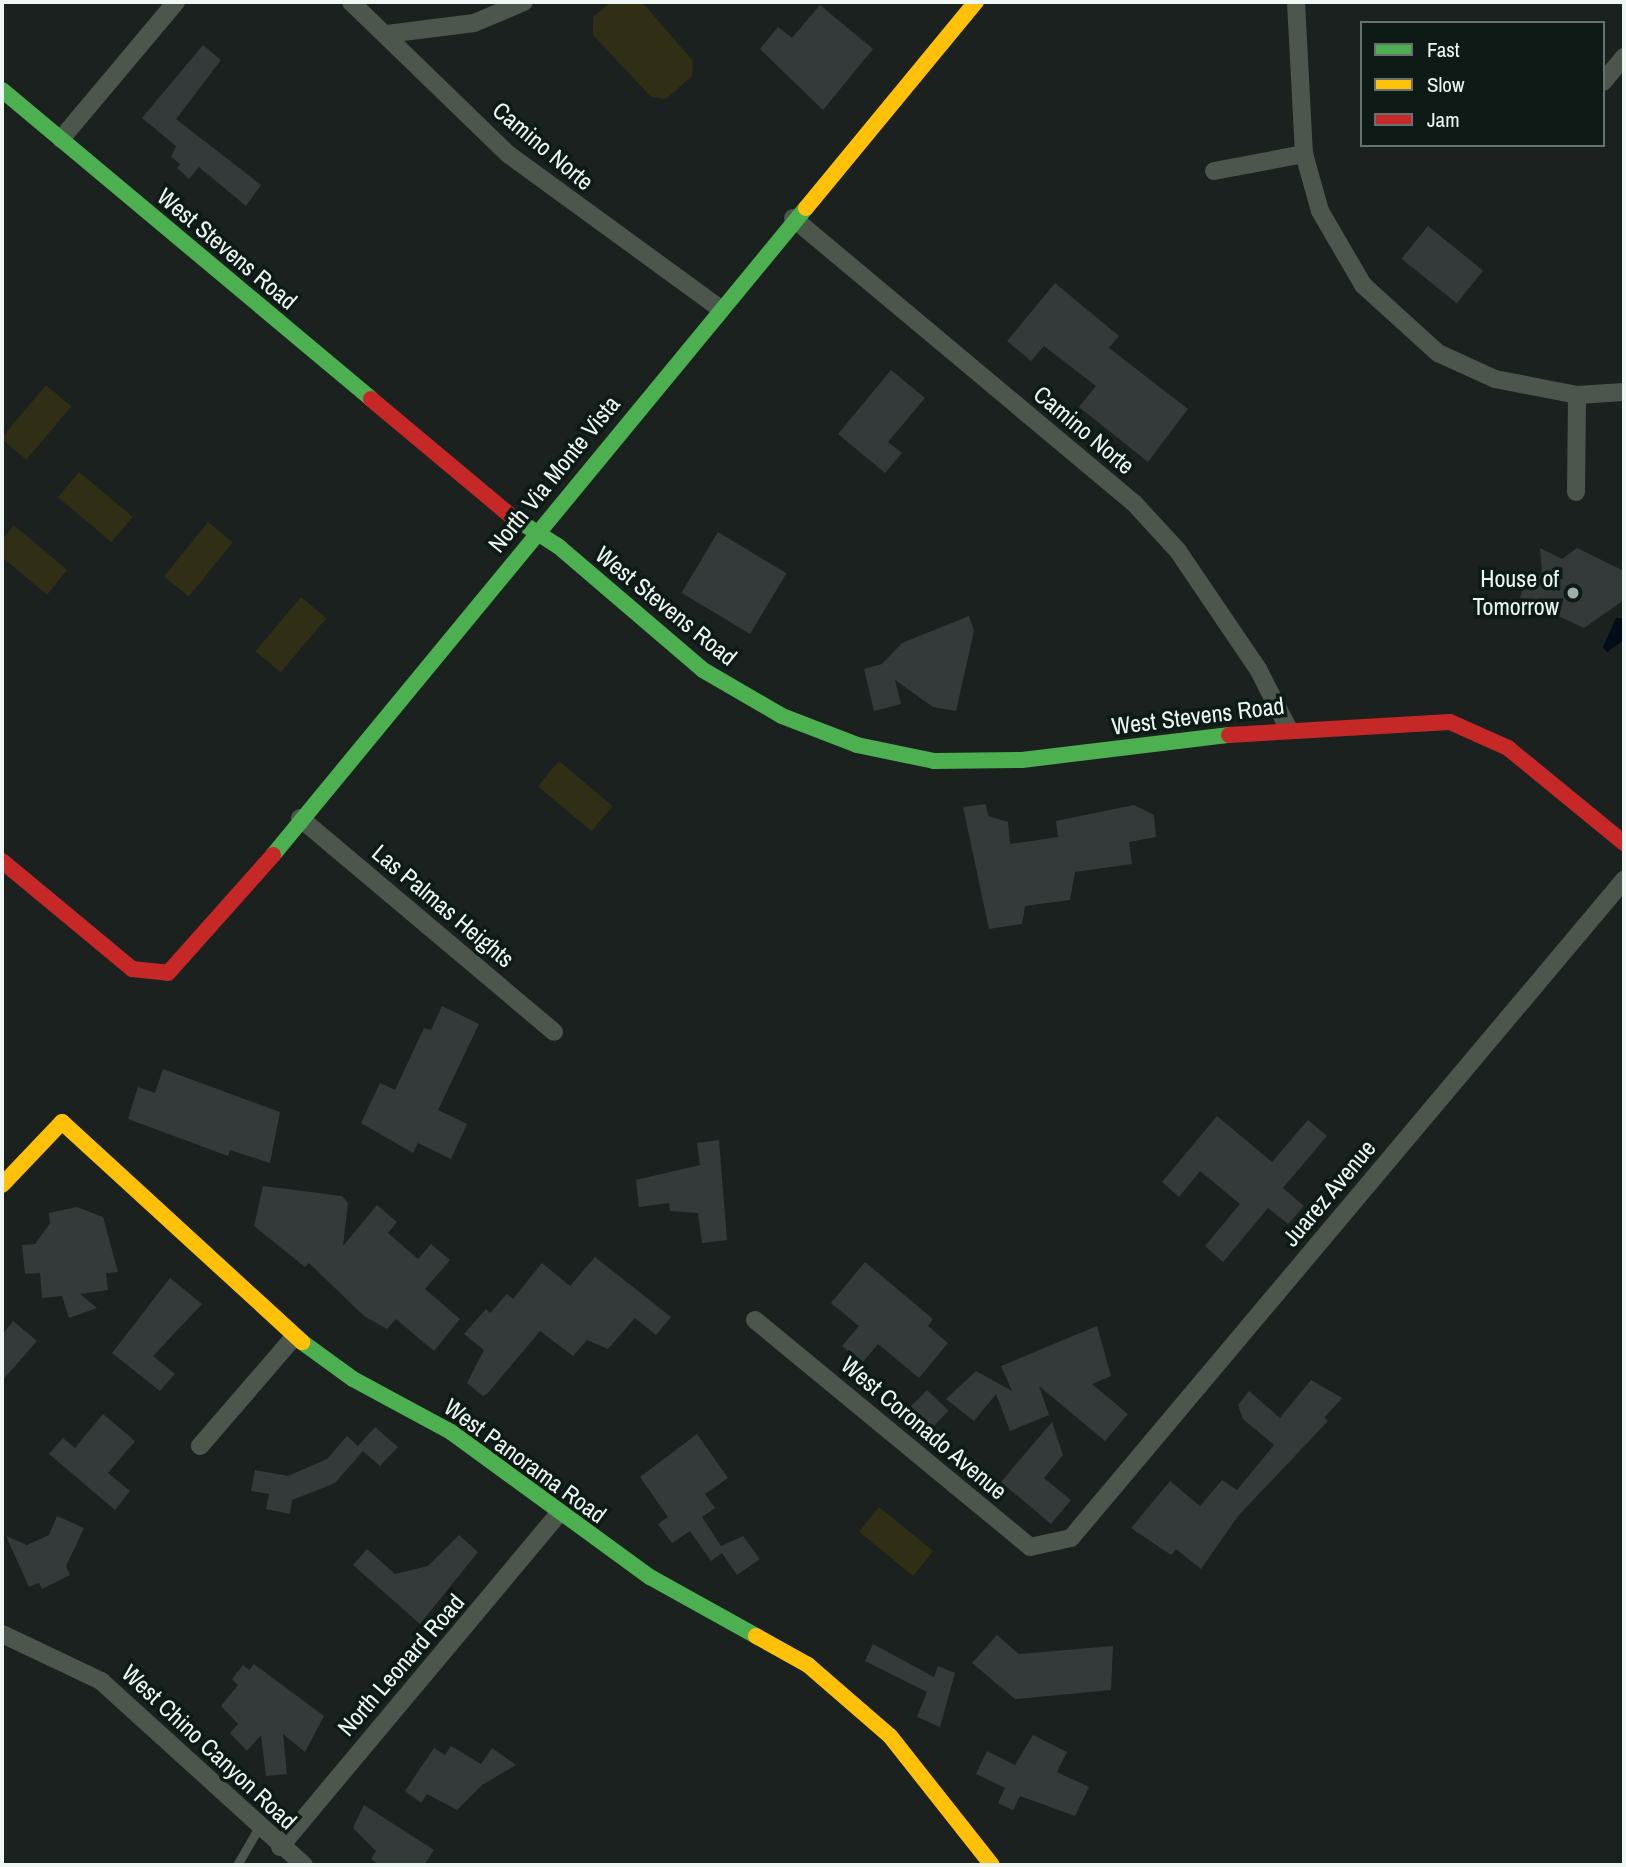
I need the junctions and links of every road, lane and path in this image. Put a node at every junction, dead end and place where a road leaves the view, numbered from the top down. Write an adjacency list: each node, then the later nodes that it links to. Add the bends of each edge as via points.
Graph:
1 (176, 2): 10 (street)
2 (351, 2): 6 (street, Camino Norte)
3 (524, 2): 6 (street, via 474,23)
4 (976, 2): 13 (street, North Via Monte Vista)
5 (1298, 2): 11 (street)
6 (387, 34): 14 (street, Camino Norte, via 508,154)
7 (1624, 57): 8 (street)
8 (1605, 80)
9 (2, 90): 10 (street, West Stevens Road)
10 (61, 139): 18 (street, West Stevens Road)
11 (1304, 154): 12 (street); 16 (street, via 1320,211 1341,252 1395,321 1438,353 1495,379)
12 (1214, 171)
13 (793, 218): 14 (street, North Via Monte Vista); 19 (street, Camino Norte, via 1134,503 1186,562 1258,669)
14 (719, 308): 18 (street, North Via Monte Vista)
15 (1624, 392): 16 (street)
16 (1577, 395): 17 (street)
17 (1576, 492)
18 (534, 535): 19 (street, West Stevens Road, via 558,546 704,670 782,716 857,745 934,761 1022,760); 20 (street, North Via Monte Vista)
19 (1287, 728): 21 (street, West Stevens Road, via 1450,722 1508,748)
20 (300, 818): 22 (street, North Via Monte Vista, via 194,951 167,973 132,969); 24 (street, Las Palmas Heights)
21 (1624, 843)
22 (2, 862)
23 (1624, 880): 30 (street, Juarez Avenue)
24 (554, 1032)
25 (2, 1185): 27 (street, West Panorama Road, via 62,1122)
26 (755, 1320): 30 (street, West Coronado Avenue, via 1030,1547)
27 (294, 1337): 28 (street); 29 (street, West Panorama Road, via 353,1379 451,1432)
28 (200, 1446)
29 (558, 1514): 33 (street, North Leonard Road); 36 (street, West Panorama Road, via 650,1577 808,1665 890,1736)
30 (1071, 1538)
31 (2, 1634): 32 (street, West Chino Canyon Road, via 101,1681)
32 (259, 1827): 33 (street, West Chino Canyon Road); 34 (lane)
33 (280, 1847): 35 (street, West Chino Canyon Road)
34 (237, 1865)
35 (304, 1865)
36 (992, 1865)

